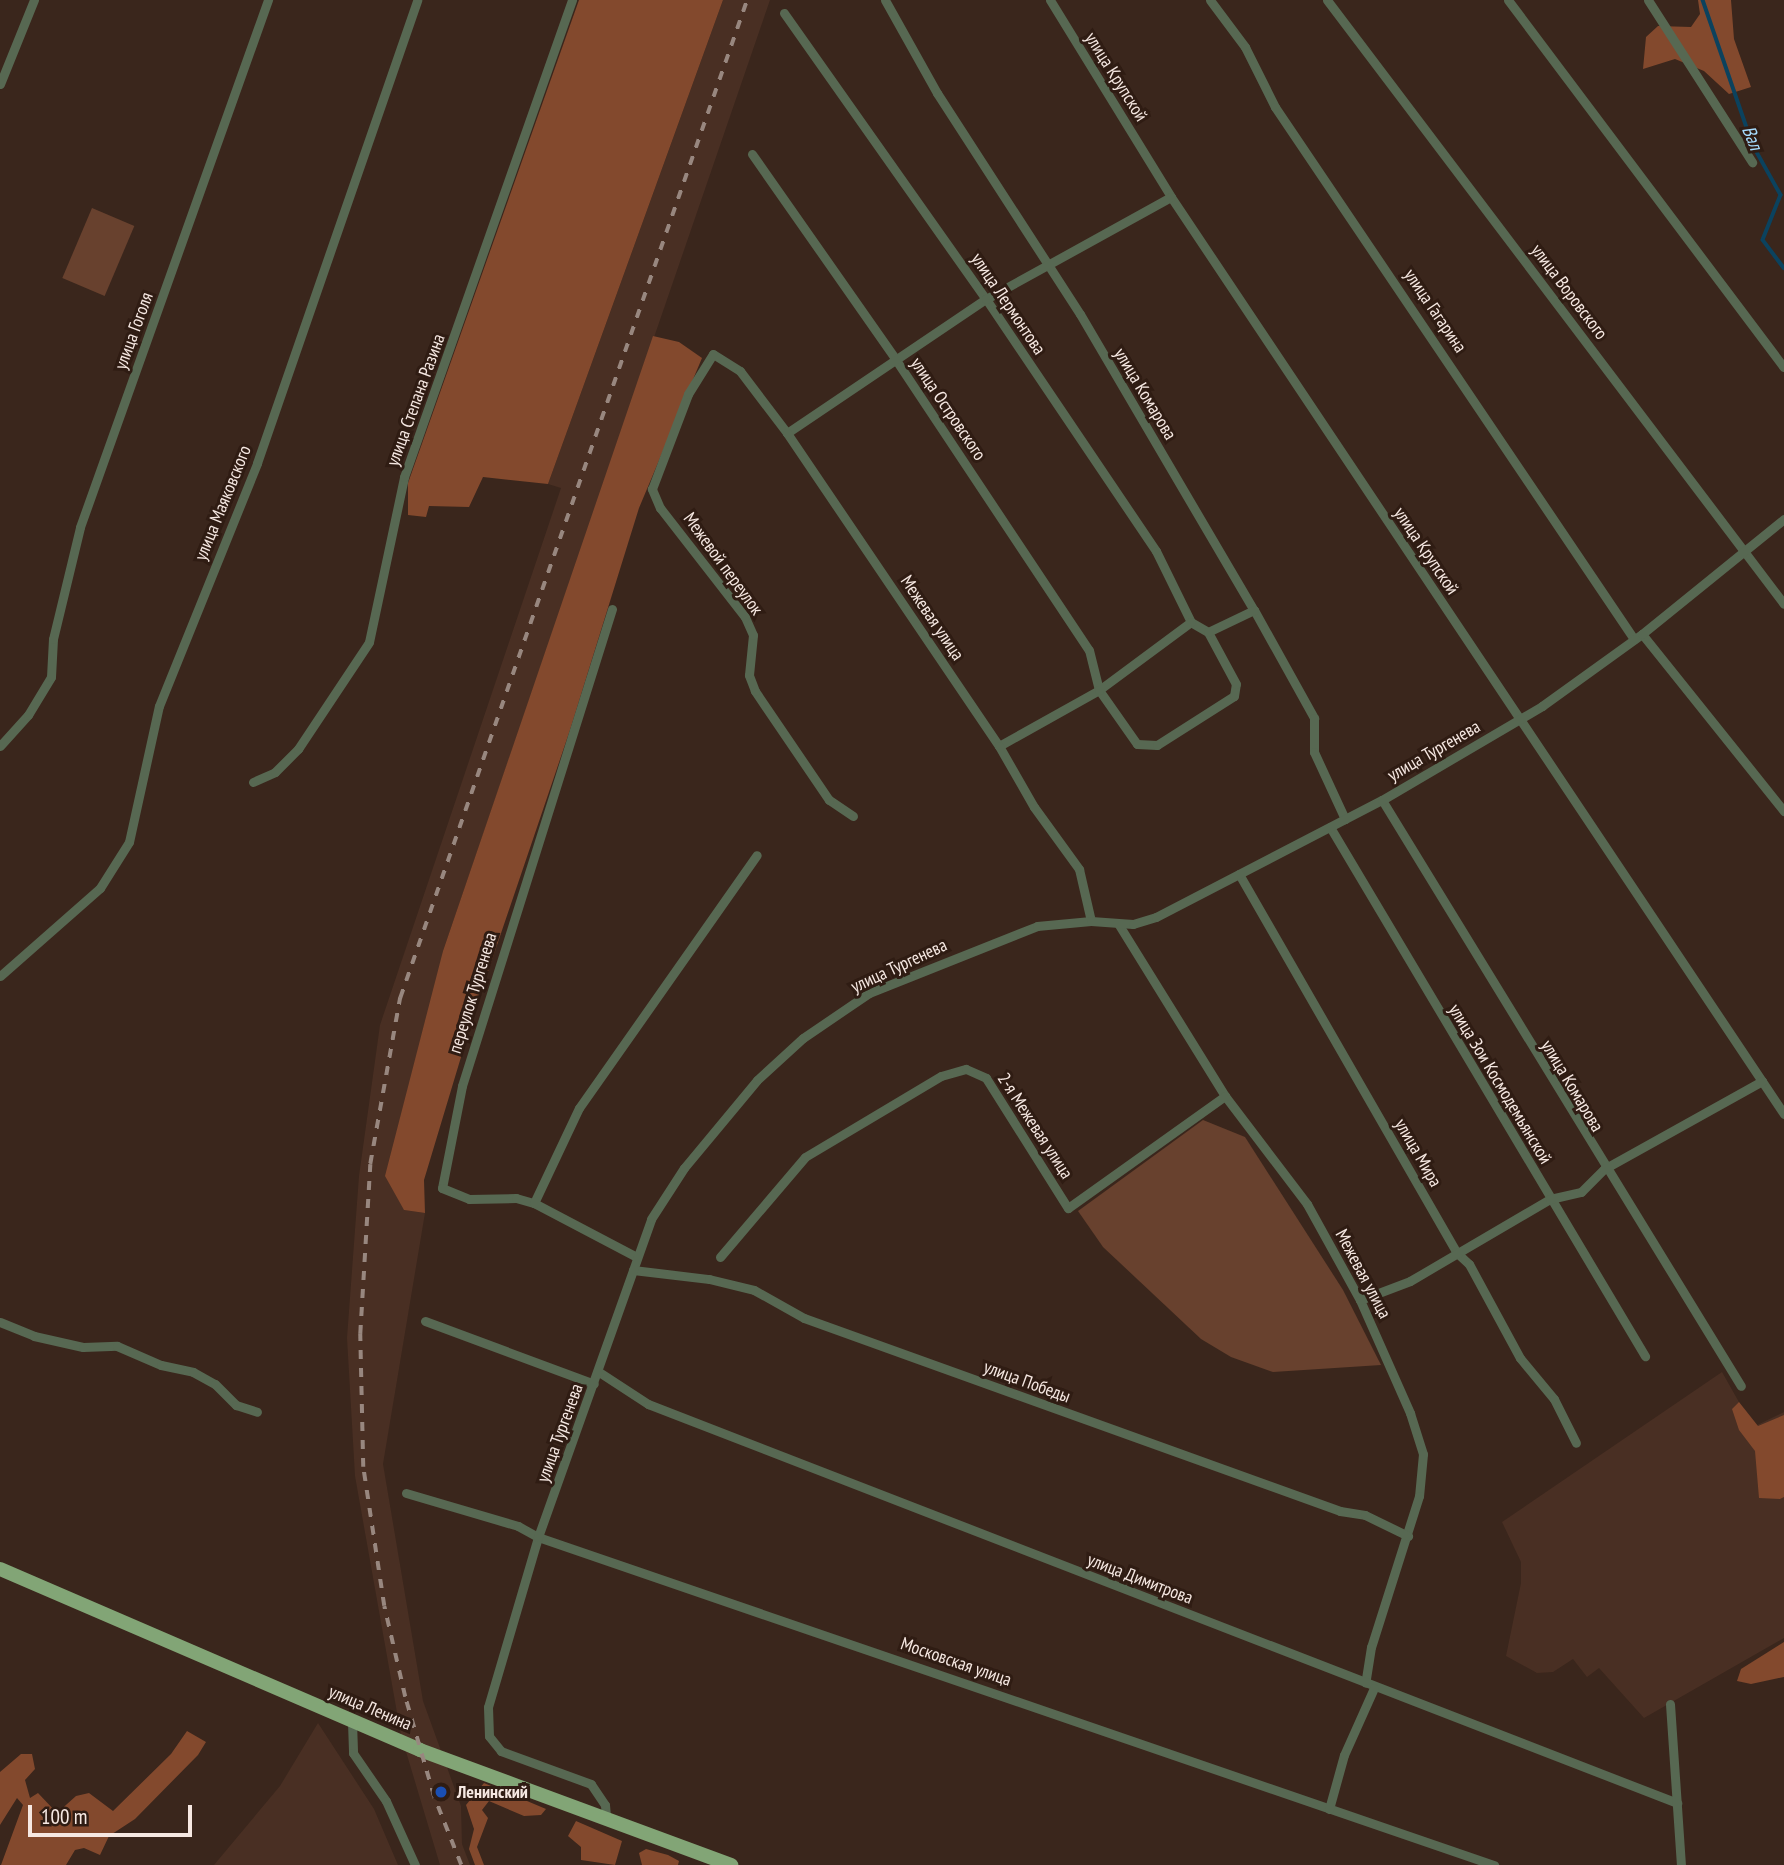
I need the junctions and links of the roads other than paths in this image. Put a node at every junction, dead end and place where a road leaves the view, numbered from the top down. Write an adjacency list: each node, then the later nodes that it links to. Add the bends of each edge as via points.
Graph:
1 (34, 0): 12 (street)
2 (268, 0): 32 (street, улица Гоголя, via 80,527 52,639 51,677 28,715)
3 (417, 0): 44 (street, улица Маяковского, via 255,470 159,706 129,842 100,888)
4 (572, 0): 34 (street, улица Степана Разина, via 404,477 369,642 298,749 275,772)
5 (885, 0): 16 (street, улица Комарова, via 937,93)
6 (1051, 0): 15 (street, улица Крупской)
7 (1210, 0): 29 (street, улица Гагарина, via 1245,47 1275,107)
8 (1327, 0): 23 (street, улица Воровского)
9 (1508, 0): 20 (street)
10 (1648, 0): 14 (street)
11 (784, 13): 17 (street, улица Лермонтова)
12 (0, 84)
13 (752, 154): 19 (street, улица Островского)
14 (1752, 162)
15 (1171, 197): 16 (street); 31 (street, улица Крупской)
16 (1047, 265): 17 (street); 26 (street, улица Комарова)
17 (986, 299): 19 (street); 27 (street, улица Лермонтова, via 1156,551)
18 (713, 354): 21 (street, Межевая улица, via 740,370); 37 (street, Межевой переулок, via 688,394 652,489 660,508 746,617 753,635 749,675 755,691 829,800)
19 (896, 360): 21 (street); 30 (street, улица Островского, via 1089,650)
20 (1784, 367)
21 (788, 433): 33 (street, Межевая улица)
22 (1784, 519): 23 (street, улица Тургенева)
23 (1745, 551): 24 (street, улица Воровского); 29 (street, улица Тургенева)
24 (1784, 604)
25 (612, 609): 50 (street, переулок Тургенева, via 462,1086 442,1188 469,1199 516,1198)
26 (1254, 610): 28 (street); 38 (street, улица Комарова, via 1314,718 1314,752)
27 (1191, 622): 28 (street); 30 (street)
28 (1208, 632): 30 (street, улица Островского, via 1236,684 1234,696 1157,745 1145,746 1129,737)
29 (1638, 637): 31 (street, улица Тургенева); 36 (street, улица Гагарина)
30 (1099, 690): 33 (street)
31 (1520, 719): 35 (street, улица Тургенева); 45 (street, улица Крупской)
32 (0, 746)
33 (999, 746): 42 (street, Межевая улица, via 1034,807 1079,869)
34 (253, 782)
35 (1382, 800): 38 (street, улица Тургенева); 48 (street, улица Комарова)
36 (1784, 811)
37 (853, 816)
38 (1345, 819): 39 (street, улица Тургенева)
39 (1330, 827): 41 (street, улица Тургенева); 49 (street, улица Зои Космодемьянской)
40 (757, 855): 50 (street, via 579,1108)
41 (1239, 874): 43 (street, улица Тургенева, via 1156,917); 51 (street, улица Мира)
42 (1091, 921): 43 (street, улица Тургенева); 52 (street, улица Тургенева, via 1037,926 954,956 869,993 803,1038 757,1080 684,1168 651,1219)
43 (1119, 925): 46 (street, Межевая улица)
44 (0, 976)
45 (1762, 1081): 47 (street, улица Крупской); 48 (street)
46 (1225, 1096): 53 (street, 2-я Межевая улица, via 1068,1208 986,1078 966,1069 941,1076 805,1157); 55 (street, Межевая улица, via 1307,1204)
47 (1784, 1114)
48 (1604, 1169): 49 (street, via 1581,1192); 61 (street, улица Комарова)
49 (1550, 1199): 51 (street); 58 (street, улица Зои Космодемьянской)
50 (534, 1203): 52 (street, переулок Тургенева)
51 (1456, 1252): 55 (street, via 1410,1282); 63 (street, улица Мира, via 1469,1264 1520,1358 1554,1399)
52 (637, 1257): 54 (street, улица Тургенева)
53 (720, 1257)
54 (633, 1270): 59 (street, улица Тургенева); 65 (street, улица Победы, via 709,1279 754,1290 804,1318 1340,1511 1365,1515)
55 (1360, 1300): 65 (street, Межевая улица, via 1397,1377 1423,1454 1419,1496)
56 (425, 1321): 60 (street)
57 (0, 1322): 62 (street, via 34,1336 83,1347 117,1346 161,1365 193,1372 215,1384 236,1405)
58 (1645, 1356)
59 (599, 1372): 60 (street, улица Тургенева); 68 (street, улица Димитрова, via 648,1404)
60 (594, 1384): 66 (street, улица Тургенева)
61 (1741, 1386)
62 (257, 1412)
63 (1576, 1443)
64 (406, 1493): 66 (street, Московская улица, via 517,1526)
65 (1408, 1536): 68 (street, Межевая улица, via 1371,1647)
66 (538, 1537): 73 (street, Московская улица); 74 (street, улица Тургенева, via 488,1707 489,1736 501,1751 590,1784 605,1805)
67 (0, 1569): 71 (main road, улица Ленина)
68 (1365, 1683): 69 (street, улица Димитрова)
69 (1374, 1688): 72 (street, улица Димитрова); 73 (street, via 1343,1755)
70 (1670, 1704): 72 (street)
71 (352, 1722): 74 (main road, улица Ленина); 75 (street, via 352,1753 386,1801)
72 (1676, 1804): 78 (street)
73 (1329, 1809): 77 (street, Московская улица)
74 (606, 1816): 76 (main road, улица Ленина)
75 (415, 1865)
76 (731, 1865)
77 (1494, 1865)
78 (1681, 1865)

